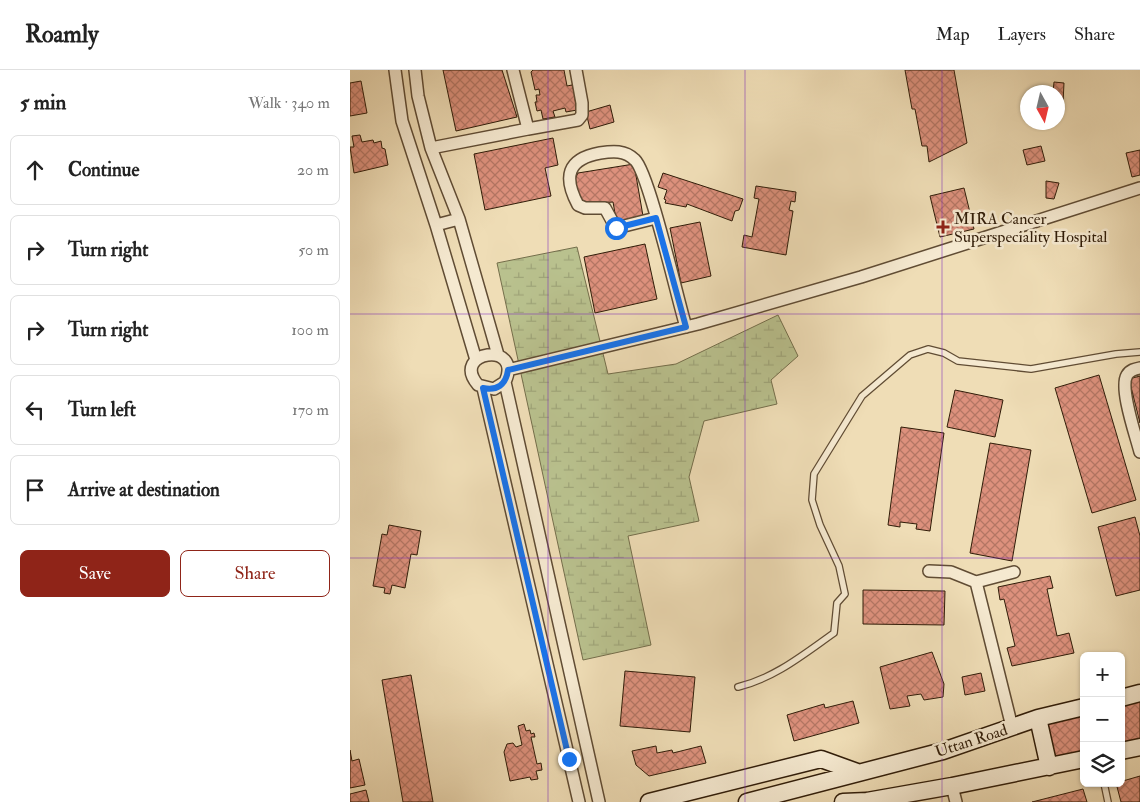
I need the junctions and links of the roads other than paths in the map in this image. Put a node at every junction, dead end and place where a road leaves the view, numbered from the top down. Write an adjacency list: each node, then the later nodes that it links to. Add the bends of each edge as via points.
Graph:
1 (395, 70): 10 (street, via 402,121)
2 (415, 70): 6 (street)
3 (513, 70): 5 (street)
4 (576, 70): 5 (street, via 582,103 582,115 578,120)
5 (528, 129): 6 (street)
6 (431, 148): 9 (street)
7 (1140, 188): 11 (street, via 861,277)
8 (656, 218): 8 (street, via 642,168 635,160 614,151 584,156 576,161 570,177 578,205 605,208 616,228); 11 (street)
9 (459, 219): 10 (street); 13 (street)
10 (436, 225): 14 (street)
11 (686, 327): 16 (street)
12 (1140, 352): 23 (lane, via 1031,369 958,361 944,353 928,350 910,354 862,396 814,474 812,500 839,566 845,594 836,603 834,633 758,682)
13 (498, 355): 14 (street, via 486,354); 16 (street)
14 (476, 360): 18 (street, via 472,376)
15 (1140, 368): 19 (street, via 1126,375 1124,386)
16 (508, 370): 17 (street)
17 (504, 382): 18 (street, via 494,389); 38 (street)
18 (483, 388): 37 (street)
19 (1140, 452)
20 (929, 571): 22 (street, via 951,572)
21 (1014, 572): 22 (street)
22 (976, 582): 28 (street)
23 (738, 686)
24 (1140, 694): 25 (main road)
25 (1125, 697)
26 (1080, 708): 27 (main road, Uttan Road)
27 (1038, 718): 28 (main road, Uttan Road); 32 (main road)
28 (1012, 727): 33 (main road, Uttan Road, via 943,751)
29 (1140, 747): 30 (main road)
30 (1125, 750)
31 (1080, 760): 32 (main road)
32 (1049, 767): 34 (main road)
33 (857, 772): 39 (main road, via 821,759); 40 (main road, Uttan Road)
34 (952, 786): 36 (main road); 42 (street)
35 (1105, 787): 43 (lane)
36 (866, 801): 41 (main road)
37 (578, 802)
38 (599, 802)
39 (649, 802)
40 (747, 802)
41 (843, 802)
42 (956, 802)
43 (1108, 802)

